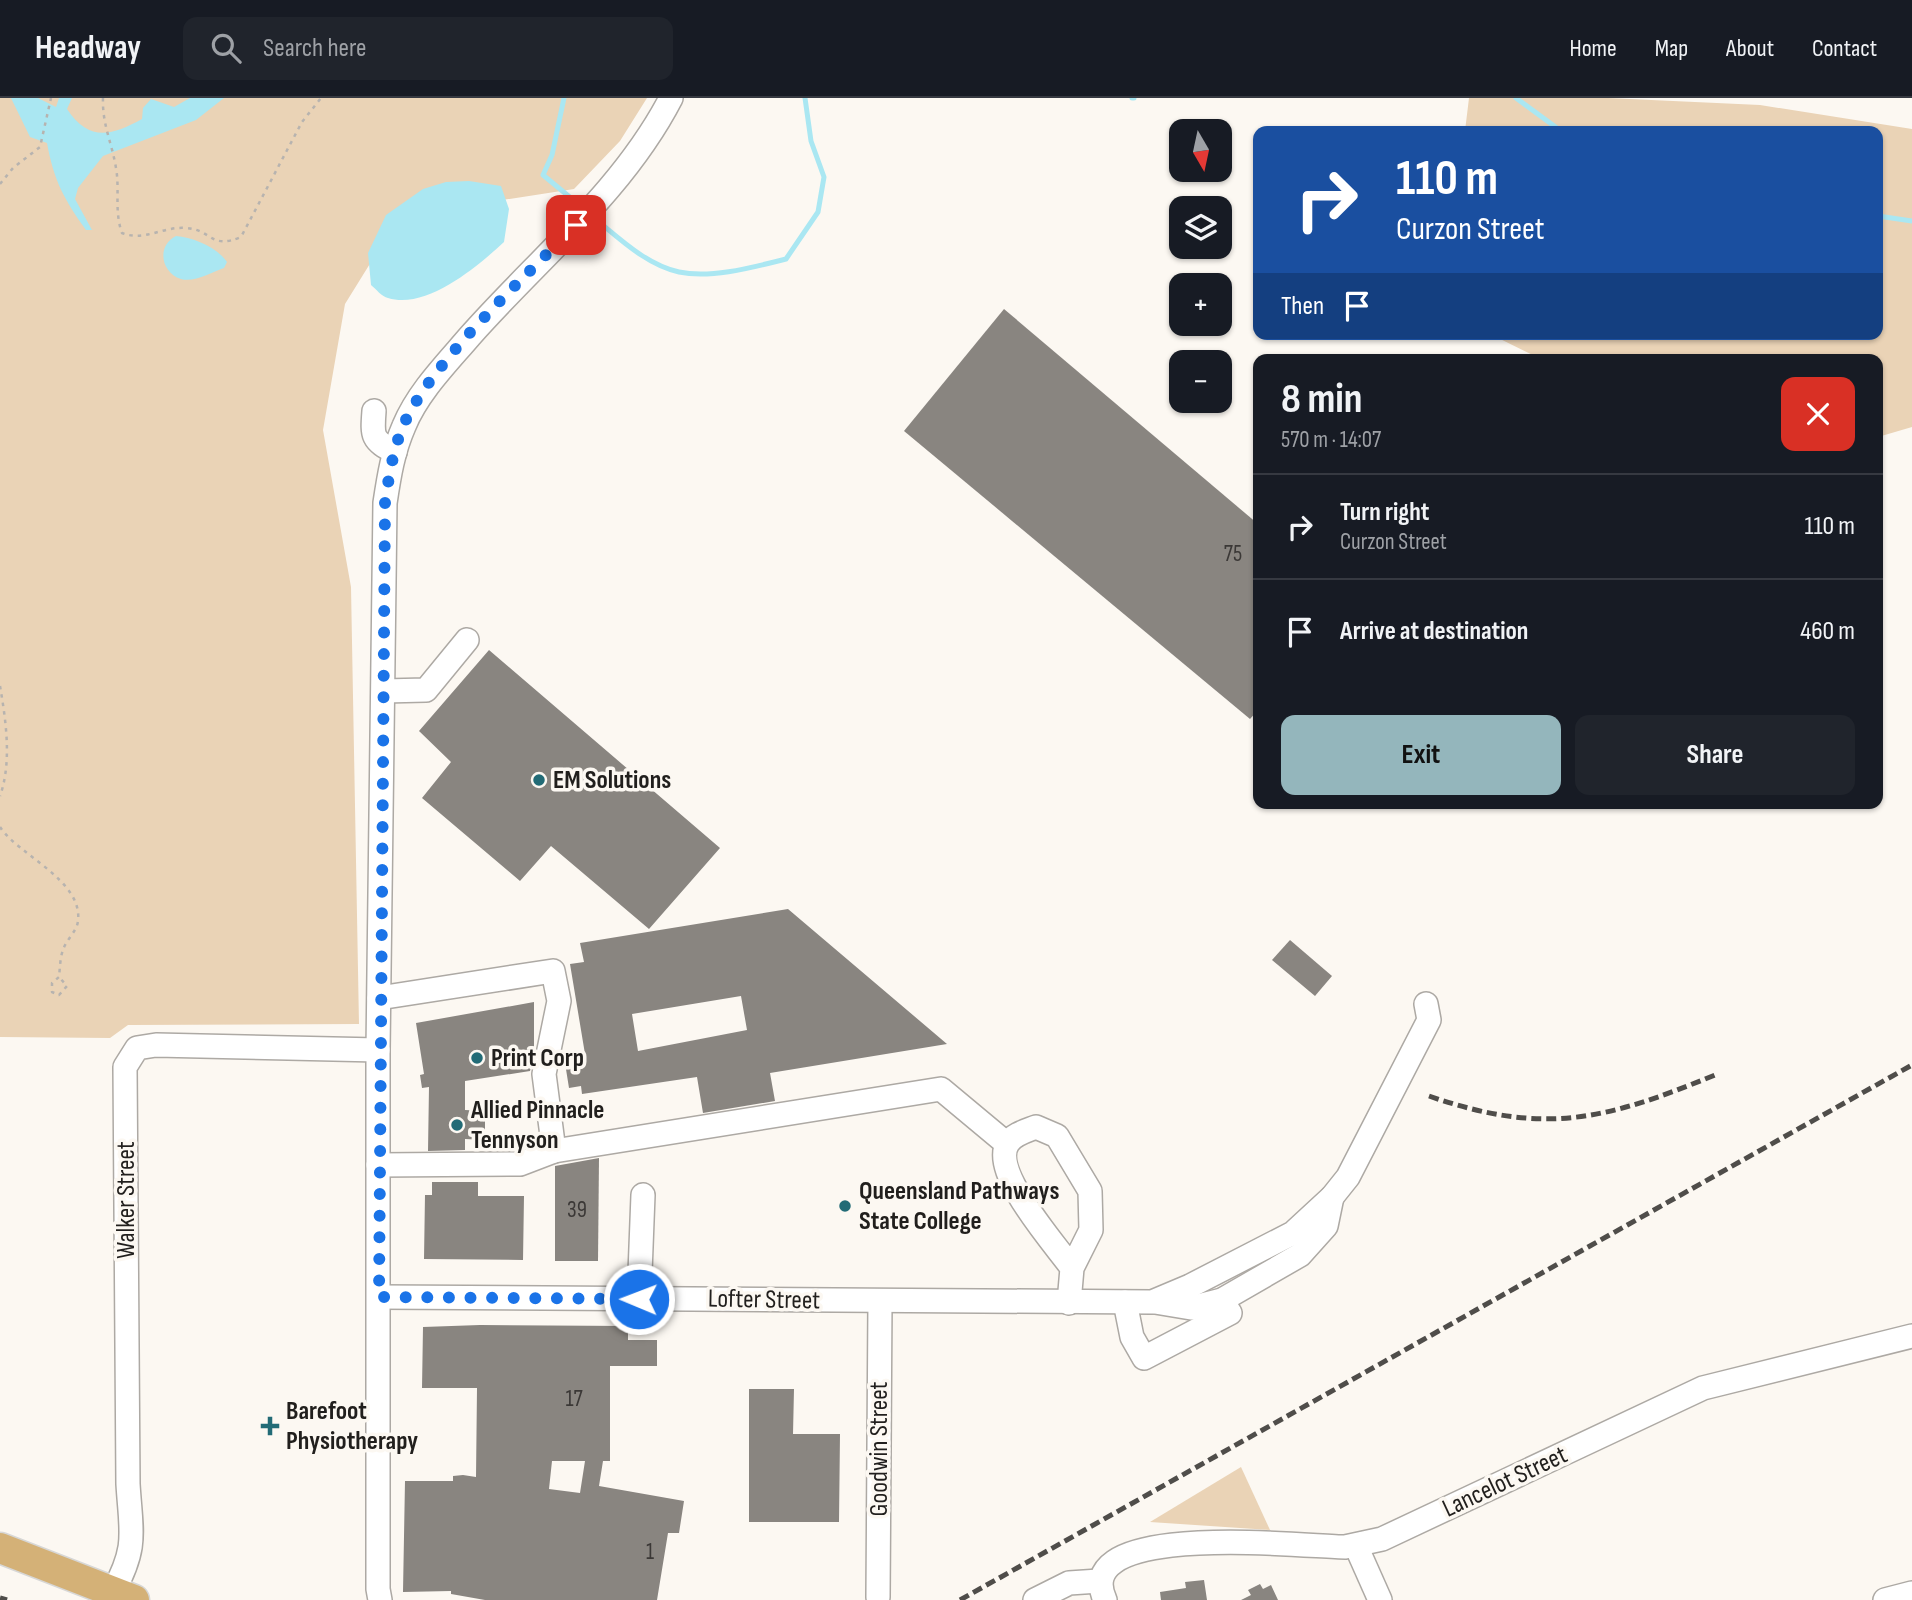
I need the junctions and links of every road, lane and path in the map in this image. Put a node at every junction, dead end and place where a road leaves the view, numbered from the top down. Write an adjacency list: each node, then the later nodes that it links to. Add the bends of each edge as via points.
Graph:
1 (103, 98): 2 (path, via 122,233 132,237 184,227 225,244 241,237 302,122)
2 (321, 98)
3 (671, 98): 7 (street, via 651,136 576,225 437,374 405,423)
4 (50, 100): 5 (path, via 37,151)
5 (0, 184)
6 (374, 411): 7 (street, via 373,433 378,443)
7 (395, 452): 10 (street, via 385,503)
8 (467, 640): 10 (street, via 426,691)
9 (0, 686): 11 (path, via 6,722 6,780)
10 (384, 691): 14 (street)
11 (0, 796)
12 (0, 827): 13 (path, via 42,862 78,908 78,924 63,950)
13 (59, 977): 13 (path, via 52,983 52,992 59,995 67,986)
14 (379, 998): 16 (street); 18 (street, via 553,971 559,1001 544,1074)
15 (1426, 1004): 21 (street, via 1429,1020 1348,1177)
16 (378, 1050): 19 (street); 35 (street, Walker Street, via 156,1045 137,1048 125,1067 132,1549)
17 (1007, 1144): 18 (street, via 941,1089); 22 (street, via 1004,1161 1012,1184); 22 (street, via 1019,1133 1036,1127 1048,1129 1066,1147 1090,1191 1091,1230)
18 (554, 1152): 19 (street, via 520,1164)
19 (378, 1165): 23 (street)
20 (643, 1195): 24 (street)
21 (1332, 1197): 25 (street, via 1326,1226 1300,1255); 27 (street, via 1293,1233)
22 (1072, 1268): 29 (street)
23 (379, 1297): 24 (street, Lofter Street); 36 (street)
24 (639, 1299): 26 (street, Lofter Street)
25 (1222, 1300): 27 (street, via 1191,1307); 28 (street, via 1230,1313 1144,1358)
26 (880, 1301): 29 (street, Lofter Street); 37 (street, Goodwin Street)
27 (1152, 1301): 28 (street, Lofter Street)
28 (1116, 1302): 29 (street, Lofter Street)
29 (1069, 1303)
30 (1912, 1336): 31 (street, Lancelot Street, via 1703,1388 1415,1524)
31 (1356, 1546): 33 (street, Lancelot Street, via 1168,1544 1114,1560 1104,1570); 39 (street)
32 (0, 1548): 35 (main road)
33 (1102, 1591): 38 (street, via 1069,1583)
34 (1912, 1593): 40 (street)
35 (124, 1596)
36 (377, 1596)
37 (878, 1597)
38 (1035, 1600)
39 (1380, 1600)
40 (1885, 1600)

